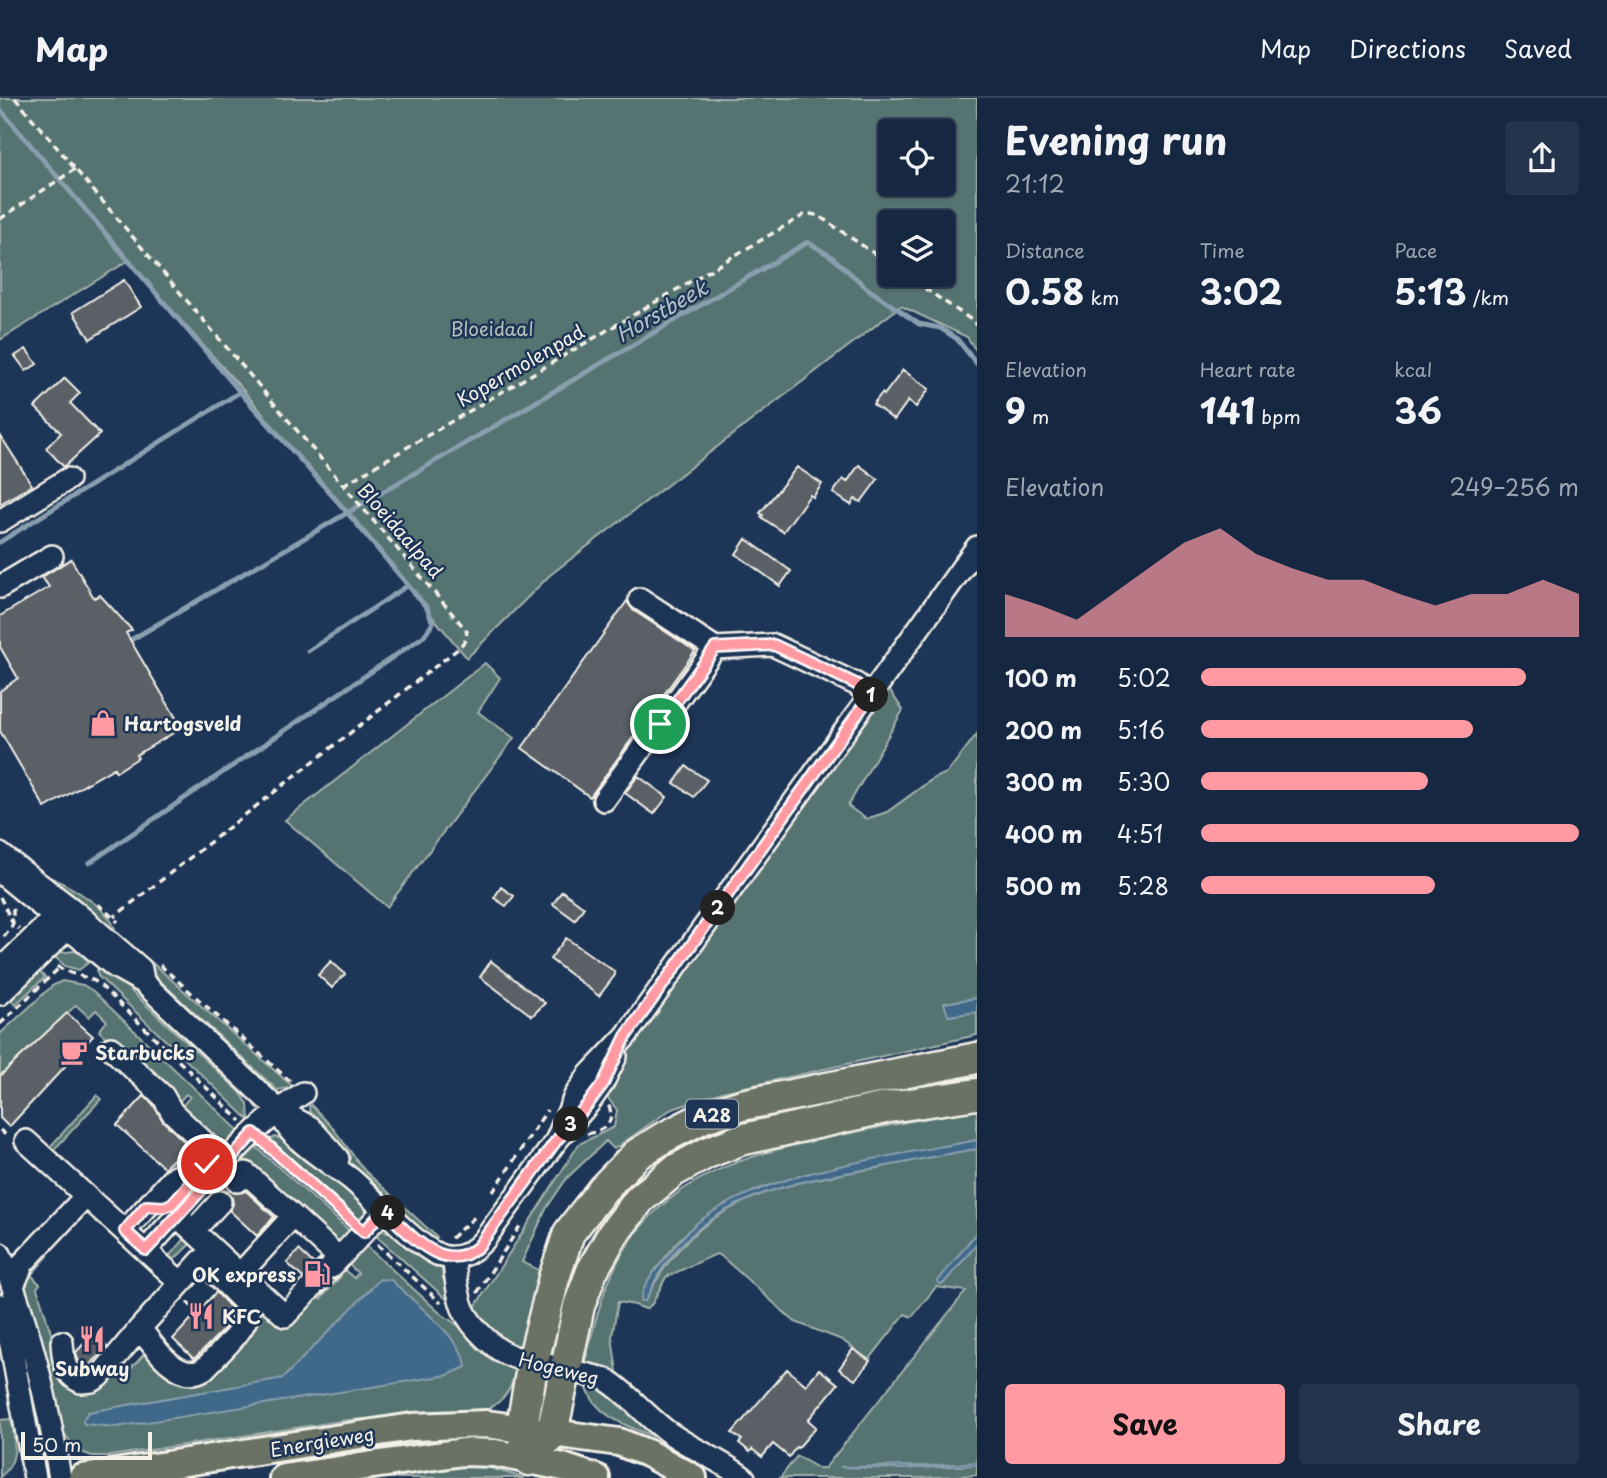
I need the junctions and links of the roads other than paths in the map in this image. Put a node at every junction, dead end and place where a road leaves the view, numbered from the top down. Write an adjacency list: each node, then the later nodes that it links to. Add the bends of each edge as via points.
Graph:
1 (68, 479): 2 (street)
2 (0, 521)
3 (977, 547): 8 (street)
4 (52, 556): 5 (street)
5 (0, 587)
6 (640, 599): 7 (street)
7 (715, 648): 8 (street, via 774,645); 9 (street)
8 (871, 695): 31 (street, via 626,1036 588,1104 484,1240 472,1252)
9 (604, 800)
10 (0, 854): 12 (street)
11 (0, 872): 12 (street)
12 (65, 918): 13 (street); 22 (street, via 114,966 143,982)
13 (37, 946): 14 (street); 15 (street)
14 (0, 970)
15 (0, 994)
16 (111, 1048): 30 (street, via 208,1146 208,1161 196,1177 175,1177)
17 (977, 1058): 18 (highway, A28)
18 (943, 1065): 19 (street); 41 (highway, A28, via 742,1105 704,1117 636,1155 569,1233)
19 (977, 1068)
20 (303, 1093): 22 (street)
21 (977, 1094): 42 (highway, A28, via 889,1107 740,1140 674,1171 640,1199 592,1271)
22 (278, 1110): 27 (street, via 291,1132); 29 (street, via 254,1133)
23 (26, 1141): 25 (street)
24 (238, 1181): 28 (street, via 246,1173)
25 (86, 1196): 30 (street); 36 (street, via 23,1263)
26 (220, 1202): 29 (street)
27 (384, 1210): 28 (street, via 335,1262); 31 (street, via 434,1252)
28 (293, 1216): 34 (street)
29 (185, 1224): 32 (street); 34 (street)
30 (125, 1231): 32 (street)
31 (451, 1248): 41 (street, Hogeweg, via 462,1311 501,1352)
32 (146, 1250): 35 (street)
33 (0, 1254): 36 (street)
34 (240, 1274): 37 (street, via 285,1316)
35 (181, 1283): 39 (street); 39 (street, via 201,1260 247,1303 249,1315 244,1324 204,1368 191,1374 177,1369)
36 (13, 1286): 47 (street, via 50,1416)
37 (312, 1287)
38 (0, 1305): 46 (street)
39 (140, 1328): 40 (street, via 96,1379 81,1382 68,1371)
40 (62, 1342)
41 (533, 1361): 42 (street, Hogeweg); 43 (highway, A28)
42 (564, 1368): 44 (highway, A28); 52 (street, Hogeweg, via 612,1383 665,1430)
43 (522, 1427): 44 (main road); 45 (highway); 48 (main road, Energieweg, via 412,1427)
44 (552, 1433): 45 (highway); 51 (main road, via 619,1442)
45 (529, 1460): 49 (main road, Energieweg, via 463,1452); 50 (main road)
46 (35, 1478)
47 (60, 1478)
48 (82, 1478)
49 (283, 1478)
50 (596, 1478)
51 (693, 1478)
52 (744, 1478)

